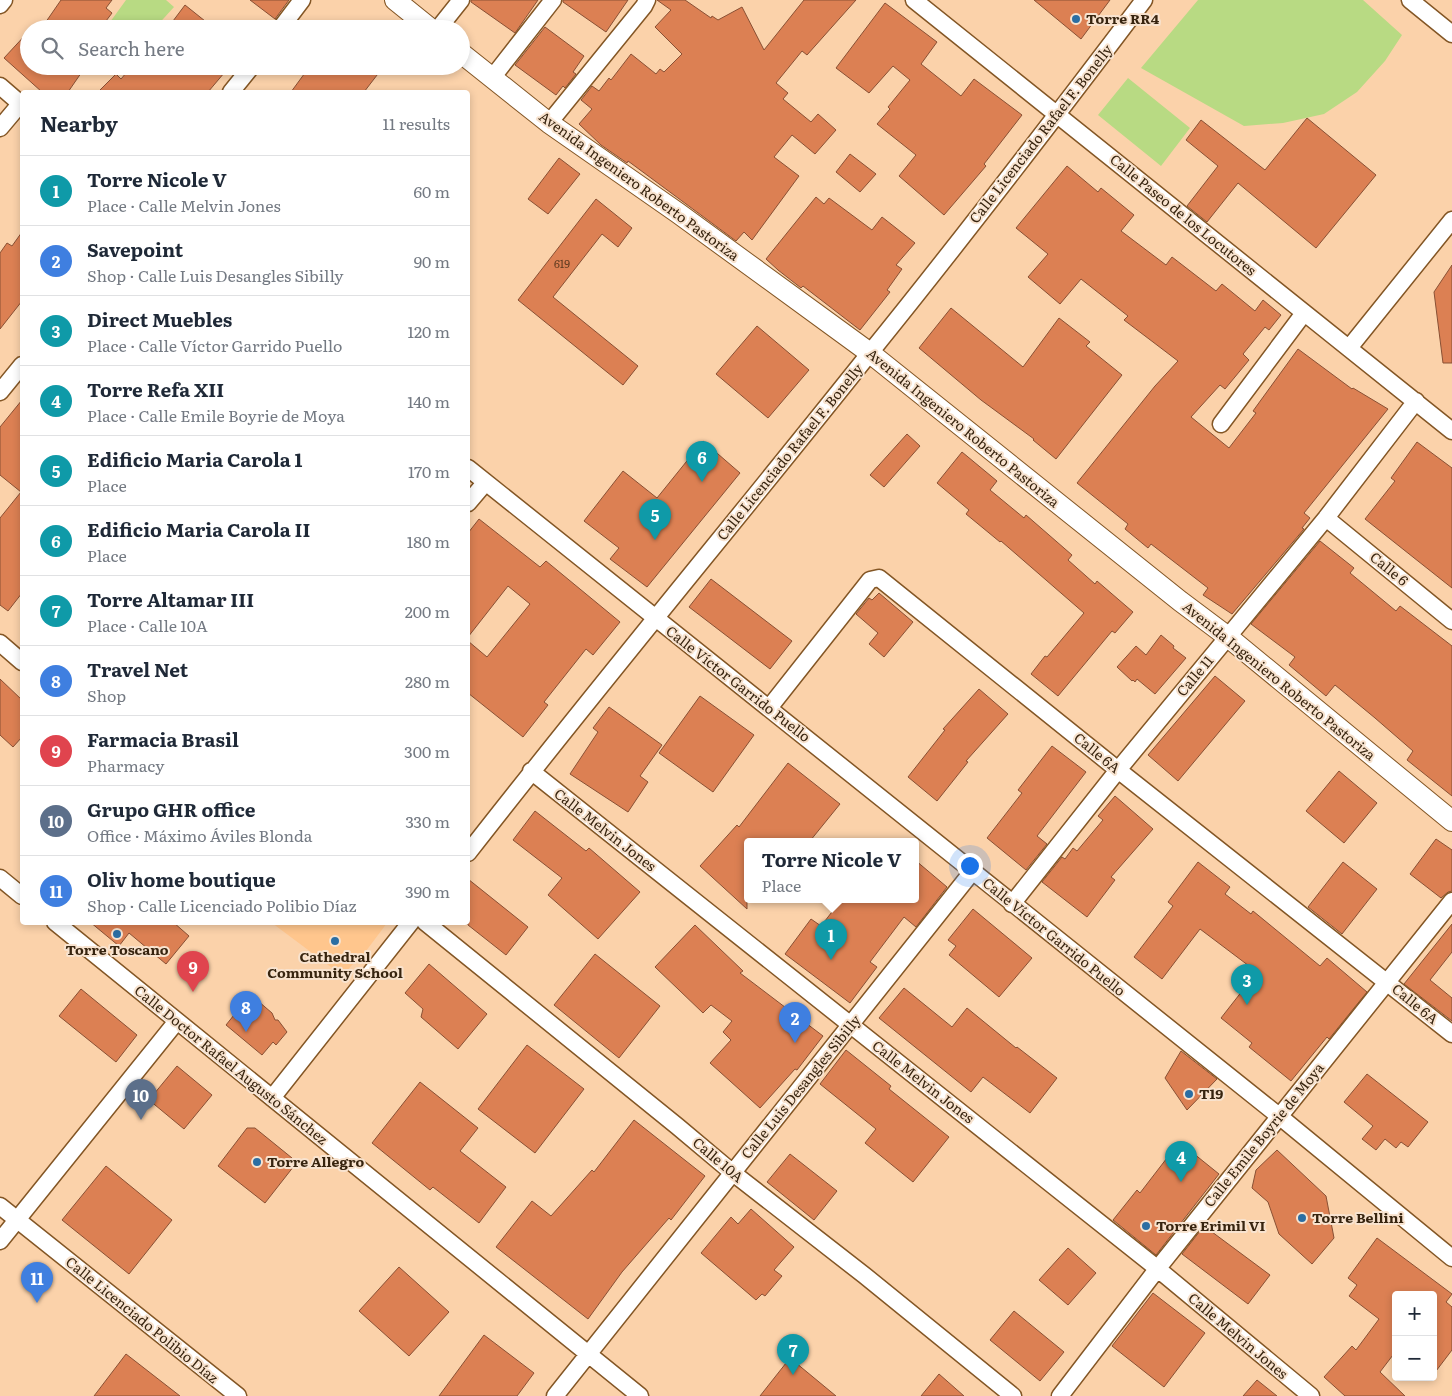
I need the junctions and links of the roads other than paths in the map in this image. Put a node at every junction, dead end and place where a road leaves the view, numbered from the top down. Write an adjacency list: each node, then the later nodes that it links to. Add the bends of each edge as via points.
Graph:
1 (4, 0): 10 (street)
2 (302, 0): 11 (street)
3 (396, 0): 12 (street)
4 (461, 0): 13 (street)
5 (553, 0): 17 (street)
6 (647, 0): 23 (street)
7 (914, 0): 22 (street, Calle Paseo de los Locutores)
8 (1144, 0): 22 (street, Calle Licenciado Rafael F. Bonelly)
9 (1410, 0): 14 (street)
10 (0, 5)
11 (287, 20)
12 (420, 20)
13 (445, 20)
14 (1452, 34)
15 (470, 60): 17 (street, Avenida Ingeniero Roberto Pastoriza)
16 (245, 75): 19 (street)
17 (492, 78): 23 (street, Avenida Ingeniero Roberto Pastoriza)
18 (0, 86): 20 (street)
19 (234, 90)
20 (20, 102)
21 (20, 106): 24 (street)
22 (1058, 114): 26 (street, Calle Paseo de los Locutores); 28 (street, Calle Licenciado Rafael F. Bonelly)
23 (549, 123): 28 (street, Avenida Ingeniero Roberto Pastoriza)
24 (0, 128)
25 (1452, 220): 27 (street)
26 (1304, 313): 27 (street, Calle Paseo de los Locutores); 32 (street)
27 (1349, 348): 31 (street, Calle Paseo de los Locutores)
28 (870, 353): 38 (street, Calle Licenciado Rafael F. Bonelly); 40 (street, Avenida Ingeniero Roberto Pastoriza)
29 (20, 367): 30 (street)
30 (0, 392)
31 (1416, 401): 33 (street, Calle Paseo de los Locutores); 37 (street, Calle 11)
32 (1221, 424)
33 (1452, 431)
34 (470, 470): 35 (street, Calle Víctor Garrido Puello)
35 (485, 483): 36 (street); 38 (street, Calle Víctor Garrido Puello)
36 (470, 501)
37 (1326, 518): 39 (street, Calle 6); 40 (street, Calle 11)
38 (655, 618): 43 (street, Calle Víctor Garrido Puello); 45 (street, Calle Licenciado Rafael F. Bonelly)
39 (1452, 620)
40 (1228, 636): 44 (street, Calle 11); 46 (street, Avenida Ingeniero Roberto Pastoriza)
41 (0, 642): 42 (street)
42 (20, 660)
43 (769, 708): 44 (street, Calle 6A, via 870,580 880,578); 48 (street, Calle Víctor Garrido Puello)
44 (1118, 770): 52 (street, Calle 11); 56 (street, Calle 6A)
45 (531, 772): 47 (street, Calle Licenciado Rafael F. Bonelly); 58 (street, Calle Melvin Jones)
46 (1452, 821)
47 (470, 850)
48 (972, 872): 52 (street, Calle Víctor Garrido Puello); 58 (street, Calle Luis Desangles Sibilly)
49 (0, 878): 50 (street)
50 (20, 894)
51 (1452, 901): 56 (street, Calle Emile Boyrie de Moya)
52 (1012, 904): 61 (street, Calle Víctor Garrido Puello)
53 (59, 925): 57 (street, Calle Doctor Rafael Augusto Sánchez)
54 (409, 925): 60 (street)
55 (429, 925): 62 (street, Calle 10A)
56 (1387, 982): 59 (street, Calle 6A); 61 (street, Calle Emile Boyrie de Moya)
57 (177, 1021): 60 (street, Calle Doctor Rafael Augusto Sánchez); 64 (street)
58 (851, 1025): 62 (street, Calle Luis Desangles Sibilly); 67 (street, Calle Melvin Jones)
59 (1452, 1034)
60 (272, 1098): 68 (street, Calle Doctor Rafael Augusto Sánchez)
61 (1279, 1116): 66 (street, Calle Víctor Garrido Puello); 67 (street, Calle Emile Boyrie de Moya)
62 (733, 1173): 68 (street, Calle Luis Desangles Sibilly); 72 (street, Calle 10A)
63 (0, 1206): 64 (street, Calle Licenciado Polibio Díaz)
64 (17, 1220): 65 (street); 69 (street, Calle Licenciado Polibio Díaz)
65 (0, 1241)
66 (1452, 1258)
67 (1158, 1268): 73 (street, Calle Emile Boyrie de Moya); 74 (street, Calle Melvin Jones)
68 (588, 1354): 70 (street, Calle Luis Desangles Sibilly); 71 (street, Calle Doctor Rafael Augusto Sánchez)
69 (238, 1396)
70 (555, 1396)
71 (640, 1396)
72 (1013, 1396)
73 (1060, 1396)
74 (1311, 1396)

